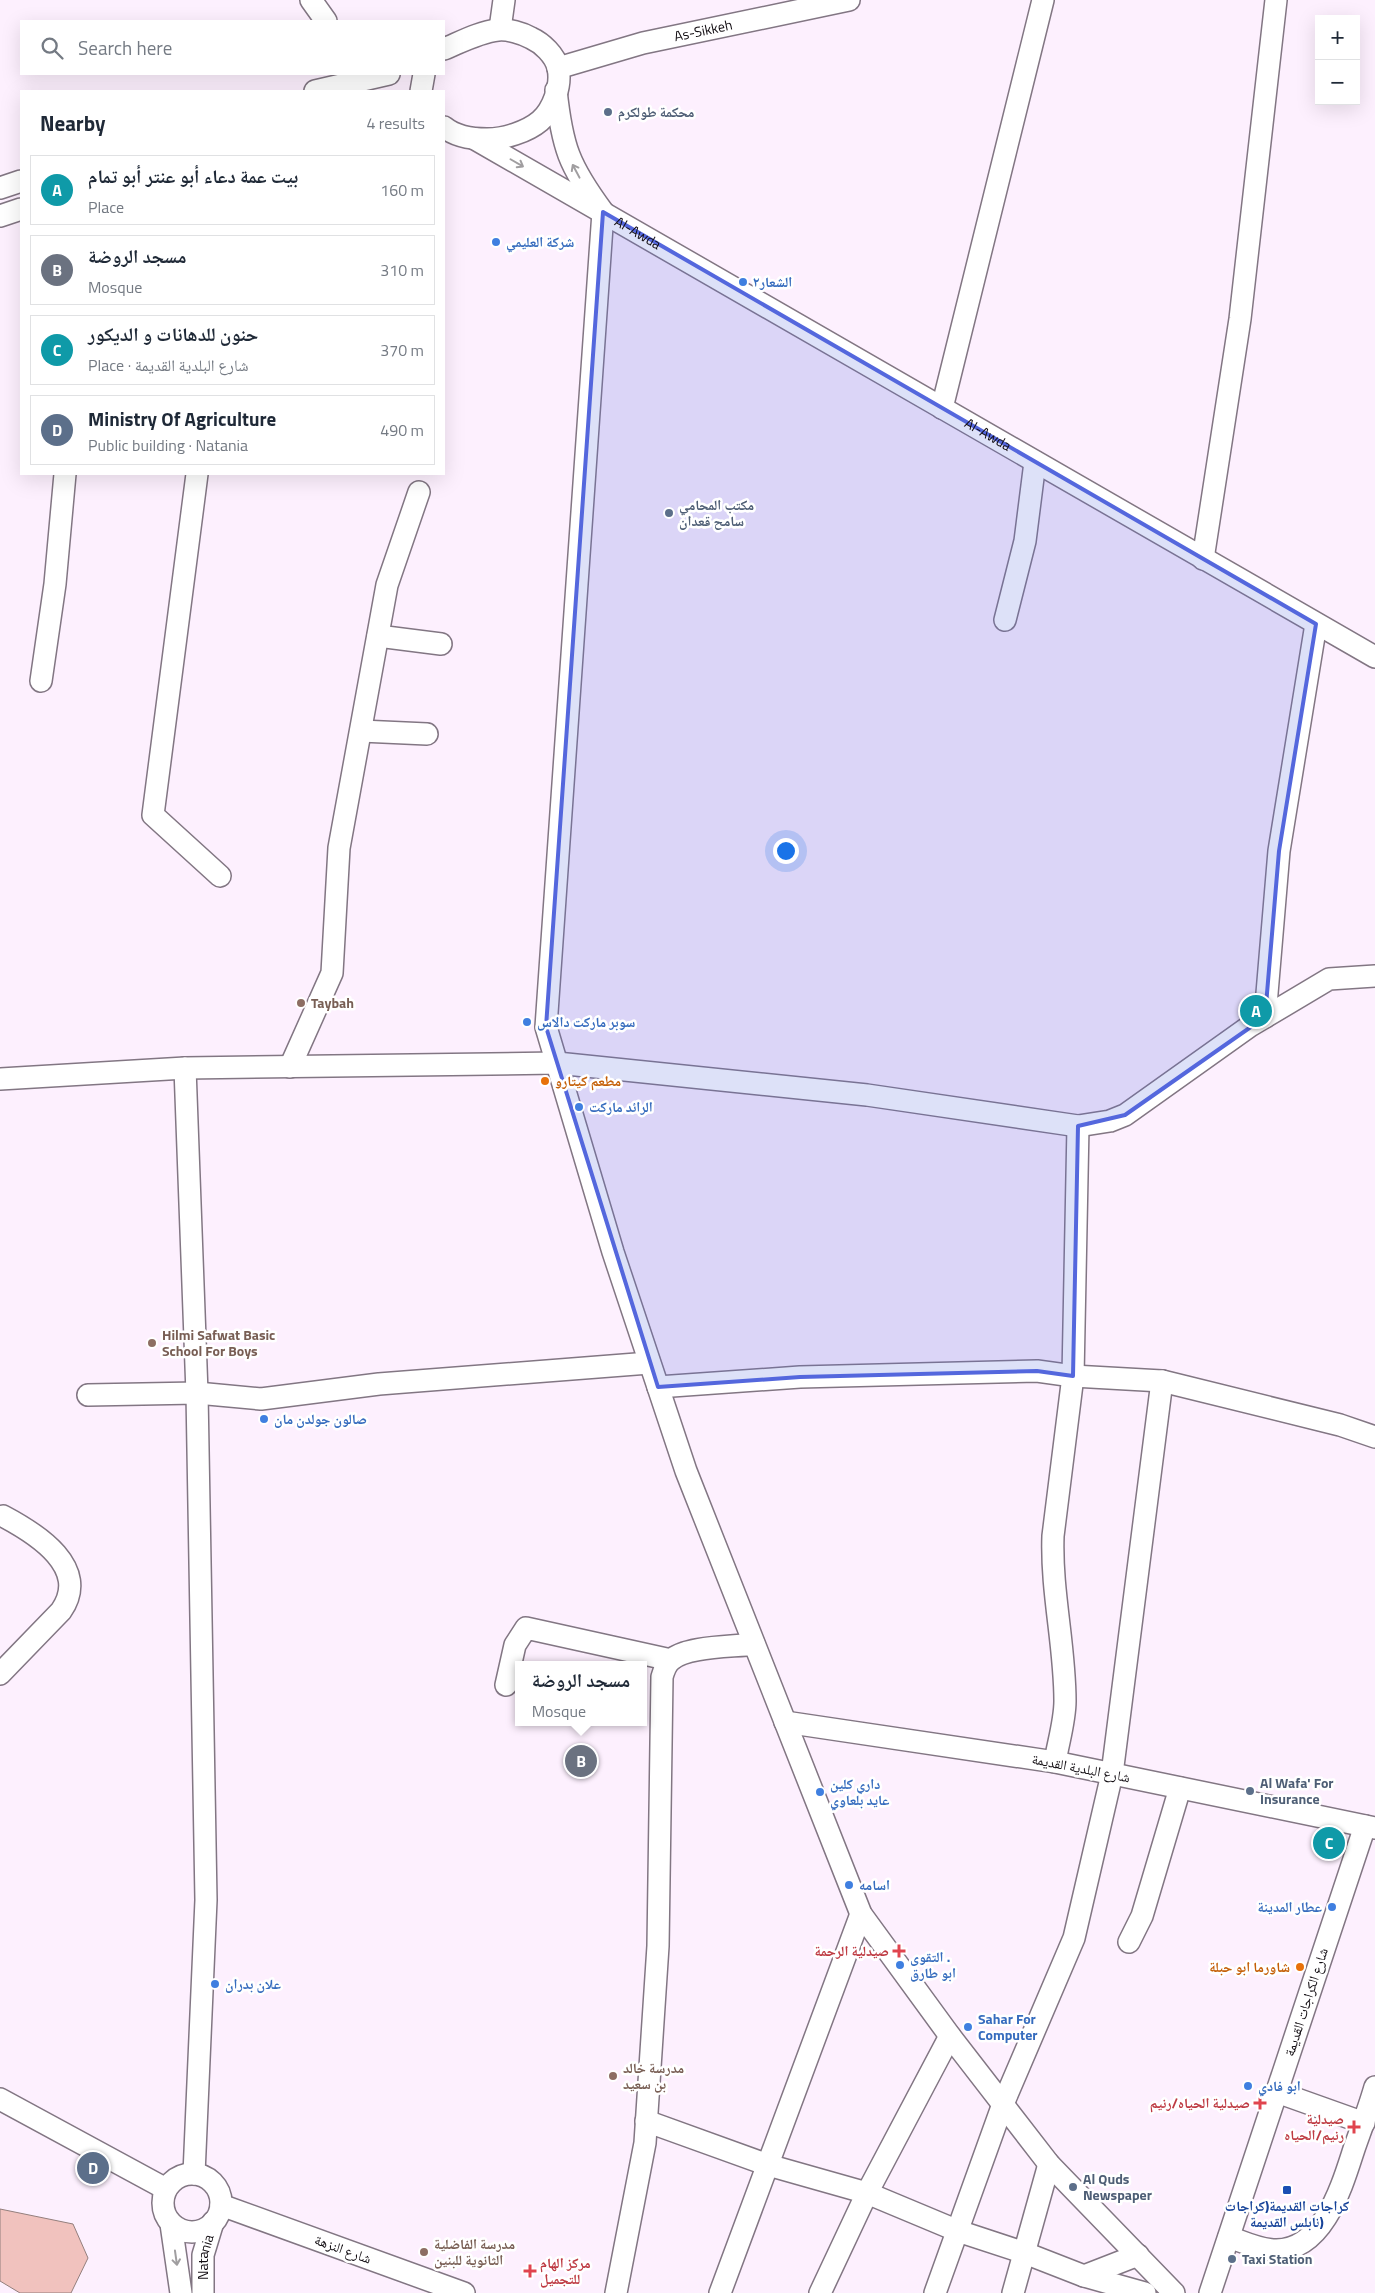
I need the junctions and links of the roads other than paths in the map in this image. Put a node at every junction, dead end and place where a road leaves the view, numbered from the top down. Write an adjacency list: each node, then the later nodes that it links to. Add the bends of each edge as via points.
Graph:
1 (311, 0): 6 (street)
2 (504, 0): 7 (street)
3 (849, 0): 9 (street, As-Sikkeh, via 643,43)
4 (1043, 0): 22 (street)
5 (1276, 0): 27 (street, via 1240,319)
6 (325, 20)
7 (500, 29): 8 (street); 9 (street, via 522,33 541,43)
8 (445, 49)
9 (558, 68): 14 (street)
10 (384, 75): 12 (street)
11 (424, 75): 13 (street)
12 (318, 90)
13 (421, 90)
14 (556, 90): 16 (street, via 553,104 541,120 497,139); 20 (street, one-way to 14, via 568,154)
15 (446, 131): 16 (street)
16 (475, 139): 20 (street, Al-Awda, one-way to 20)
17 (20, 181): 18 (street)
18 (0, 188)
19 (20, 209): 21 (street)
20 (603, 212): 22 (street, Al-Awda); 39 (street, via 546,1027)
21 (0, 216)
22 (942, 408): 23 (street, Al-Awda)
23 (1035, 462): 27 (street, Al-Awda); 28 (street, via 1025,541)
24 (65, 475): 33 (street, via 55,584)
25 (197, 475): 36 (street, via 153,816)
26 (419, 492): 30 (street, via 387,585)
27 (1203, 559): 29 (street, Al-Awda)
28 (1005, 620)
29 (1316, 624): 32 (street, Al-Awda); 38 (street, via 1279,850)
30 (378, 636): 31 (street); 34 (street)
31 (441, 644)
32 (1375, 657)
33 (41, 681)
34 (360, 731): 35 (street); 40 (street, via 339,848 332,973)
35 (427, 734)
36 (220, 876)
37 (1375, 976): 38 (street, via 1329,979)
38 (1265, 1017): 43 (street, via 1125,1115)
39 (557, 1063): 40 (street); 43 (street, via 867,1095); 44 (street)
40 (290, 1067): 41 (street)
41 (185, 1068): 42 (street); 48 (street)
42 (0, 1079)
43 (1078, 1126): 45 (street)
44 (649, 1362): 47 (street); 48 (street, via 379,1384 261,1399)
45 (1073, 1376): 46 (street); 47 (street, via 1038,1371 800,1377); 57 (street, via 1053,1536 1053,1589 1061,1635 1065,1703)
46 (1162, 1381): 50 (street, via 1340,1424); 58 (street)
47 (658, 1387): 52 (street, via 686,1471)
48 (196, 1393): 49 (street); 72 (street, via 206,1900)
49 (88, 1394)
50 (1375, 1437)
51 (3, 1516): 54 (street, via 27,1530 61,1559 68,1572 70,1586 68,1599 61,1611)
52 (754, 1644): 53 (street, via 682,1653); 56 (street)
53 (670, 1660): 55 (street, via 526,1628 515,1645); 68 (street, via 662,1677 658,1946)
54 (0, 1674)
55 (506, 1685)
56 (785, 1722): 57 (street, شارع البلدية القديمة); 61 (street)
57 (1055, 1762): 58 (street, شارع البلدية القديمة)
58 (1112, 1774): 59 (street, شارع البلدية القديمة); 67 (street, via 1074,1938)
59 (1180, 1788): 60 (street, شارع البلدية القديمة); 62 (street, via 1142,1916)
60 (1370, 1827): 65 (street, شارع الكراجات القديمة)
61 (861, 1914): 63 (street); 71 (street)
62 (1129, 1942)
63 (950, 2036): 67 (street); 74 (street)
64 (1375, 2087): 69 (street)
65 (1277, 2092): 69 (street); 78 (street, شارع الكراجات القديمة)
66 (0, 2099): 73 (street)
67 (1003, 2104): 70 (street); 77 (street)
68 (646, 2121): 71 (street); 85 (street, via 645,2142)
69 (1364, 2123): 78 (street, via 1333,2207 1314,2233 1292,2247 1274,2250)
70 (1050, 2164): 79 (street); 80 (street)
71 (768, 2165): 74 (street); 86 (street)
72 (194, 2174): 73 (street, via 178,2177); 75 (street, via 211,2181 220,2196)
73 (166, 2189): 76 (street, via 162,2207)
74 (867, 2193): 77 (street); 87 (street)
75 (217, 2214): 76 (street, via 197,2232 188,2232); 83 (street, Natania, via 203,2255); 84 (street, شارع النزهة)
76 (171, 2224): 82 (street, Natania, one-way to 82)
77 (958, 2232): 79 (street); 88 (street)
78 (1229, 2237): 92 (street, شارع الكراجات القديمة)
79 (1025, 2253): 81 (street); 89 (street)
80 (1138, 2255): 81 (street); 91 (street)
81 (1084, 2276): 90 (street)
82 (181, 2293)
83 (203, 2293)
84 (464, 2293)
85 (616, 2293)
86 (720, 2293)
87 (820, 2293)
88 (935, 2293)
89 (1013, 2293)
90 (1145, 2293)
91 (1174, 2293)
92 (1210, 2293)

